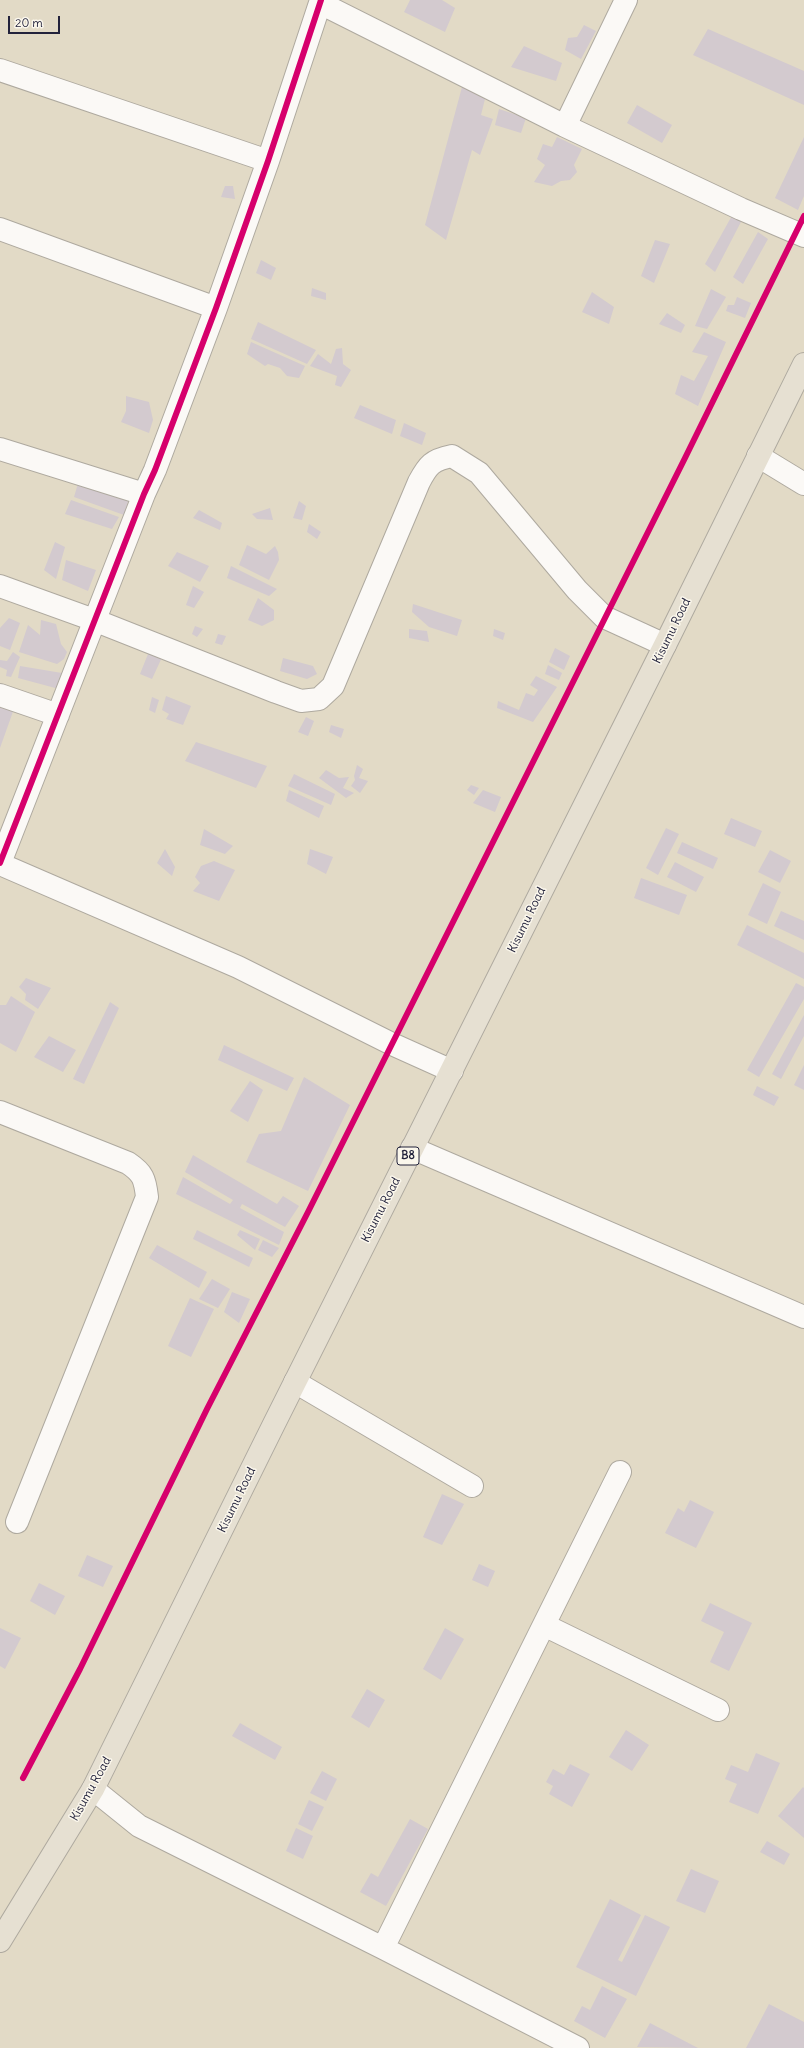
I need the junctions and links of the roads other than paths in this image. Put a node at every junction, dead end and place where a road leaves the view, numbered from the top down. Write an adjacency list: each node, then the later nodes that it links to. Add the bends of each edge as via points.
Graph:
1 (626, 0): 4 (street)
2 (321, 1): 4 (street); 5 (street)
3 (0, 70): 5 (street)
4 (566, 126): 7 (street)
5 (268, 161): 8 (street)
6 (0, 229): 8 (street)
7 (804, 236)
8 (216, 308): 13 (street)
9 (804, 364): 11 (highway, Kisumu Road / B8)
10 (0, 449): 13 (street)
11 (758, 456): 12 (street); 16 (highway, Kisumu Road / B8)
12 (804, 484)
13 (144, 494): 15 (street)
14 (0, 586): 15 (street)
15 (94, 620): 16 (street, via 301,701 319,699 333,686 422,477 427,468 438,459 452,456 479,473 563,574 604,617); 18 (street)
16 (665, 645): 20 (highway, Kisumu Road / B8)
17 (0, 695): 18 (street)
18 (58, 715): 19 (street)
19 (0, 863): 20 (street, via 238,967)
20 (452, 1071): 22 (highway, Kisumu Road / B8)
21 (0, 1112): 27 (street, via 128,1163 139,1170 146,1183 147,1197)
22 (412, 1148): 23 (street); 24 (highway, Kisumu Road / B8)
23 (804, 1317)
24 (295, 1382): 26 (street); 30 (highway, Kisumu Road / B8)
25 (620, 1472): 28 (street)
26 (472, 1486)
27 (17, 1522)
28 (544, 1625): 29 (street); 32 (street)
29 (718, 1710)
30 (93, 1789): 31 (highway, Kisumu Road / B8); 32 (street, via 139,1826)
31 (0, 1941)
32 (384, 1948): 33 (street)
33 (578, 2048)

